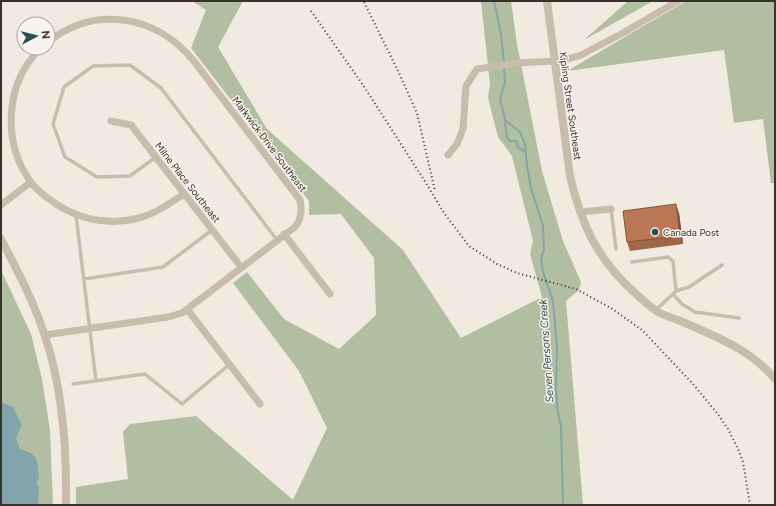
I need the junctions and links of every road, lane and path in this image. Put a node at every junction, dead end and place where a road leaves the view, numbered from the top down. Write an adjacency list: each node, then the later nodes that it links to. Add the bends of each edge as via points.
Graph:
1 (547, 1): 5 (street, Kipling Street Southeast)
2 (678, 1): 5 (street, via 581,55)
3 (56, 36): 16 (street, Markwick Drive Southeast, via 80,24 96,20 127,20 161,32 178,44 300,200 302,210 299,223)
4 (34, 56): 9 (street, via 22,75 11,112 11,133 15,152)
5 (555, 62): 7 (street, via 517,63 477,69 466,86 463,129 457,144); 13 (street, Kipling Street Southeast, via 570,176)
6 (111, 121): 8 (street, Milne Place Southeast, via 131,124)
7 (448, 155)
8 (156, 157): 10 (street, Milne Place Southeast); 18 (lane, via 130,176 97,177 65,157 53,124 64,87 93,66 130,65 162,88)
9 (31, 182): 11 (street); 14 (street, via 52,202)
10 (184, 194): 14 (street, via 152,213 132,220 113,222); 15 (street, Milne Place Southeast)
11 (1, 205)
12 (611, 209): 13 (street); 19 (lane)
13 (580, 212): 27 (street, Kipling Street Southeast, via 588,234 612,270)
14 (76, 215): 23 (lane)
15 (212, 230): 22 (street, Milne Place Southeast); 23 (lane, via 164,267)
16 (284, 234): 18 (street, Markwick Drive Southeast); 25 (street)
17 (1, 239): 30 (street, via 24,283)
18 (278, 240): 22 (street, Markwick Drive Southeast)
19 (616, 250)
20 (632, 262): 24 (lane, via 668,257 672,261)
21 (722, 265): 24 (lane, via 690,287)
22 (240, 267): 26 (street, Markwick Drive Southeast)
23 (84, 279): 29 (lane)
24 (675, 293): 27 (lane); 28 (lane, via 682,304 695,312)
25 (330, 294)
26 (187, 309): 29 (street, Markwick Drive Southeast, via 178,315 168,317); 31 (street)
27 (656, 310): 32 (street, Kipling Street Southeast, via 741,349 758,361)
28 (739, 318)
29 (90, 328): 30 (street, Markwick Drive Southeast); 33 (lane)
30 (45, 335): 36 (street, via 63,417)
31 (230, 364): 33 (lane, via 182,404 145,374); 35 (street)
32 (775, 379)
33 (96, 380): 34 (lane)
34 (73, 384)
35 (260, 404)
36 (66, 505)

